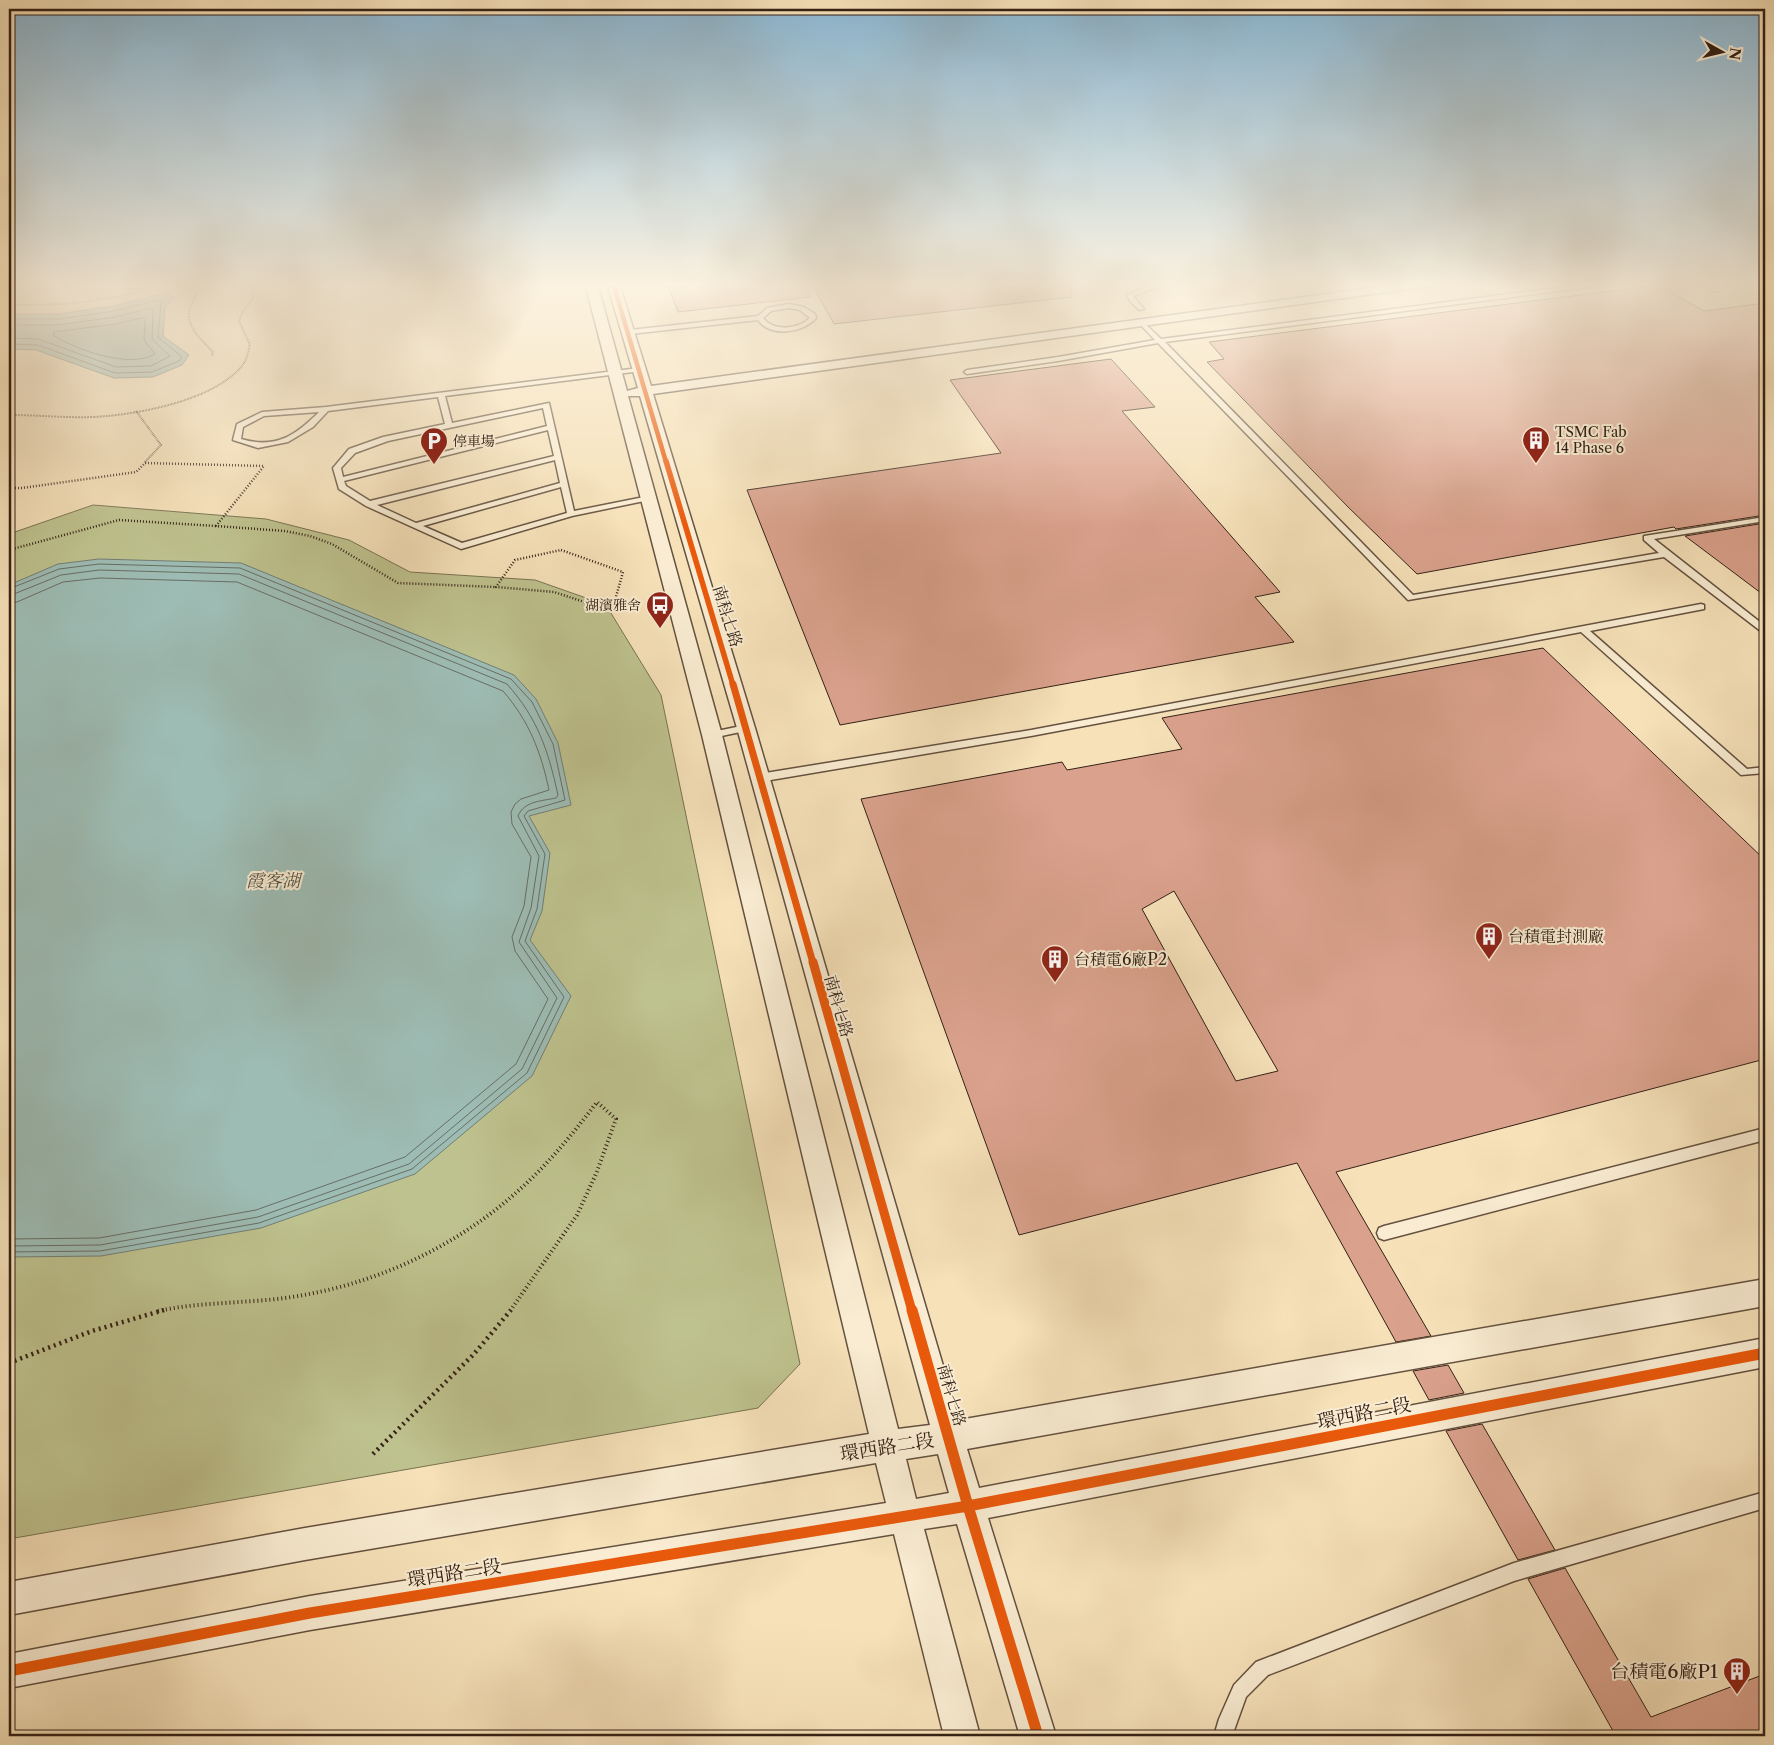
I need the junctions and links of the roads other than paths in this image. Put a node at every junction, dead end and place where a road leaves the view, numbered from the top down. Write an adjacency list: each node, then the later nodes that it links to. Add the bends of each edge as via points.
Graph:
1 (613, 364): 9 (street)
2 (638, 364): 8 (street, 南科七路)
3 (756, 364): 8 (street)
4 (782, 364): 8 (street)
5 (1020, 364): 7 (lane)
6 (1182, 364): 22 (lane, via 1411,598)
7 (967, 372)
8 (642, 381): 9 (street); 9 (lane); 26 (street, 南科七路)
9 (618, 383): 10 (lane); 17 (street)
10 (441, 394): 11 (lane); 12 (lane)
11 (326, 409): 11 (lane, via 288,440 258,446 237,440 240,426 262,414)
12 (449, 424): 13 (lane, via 546,405); 15 (lane, via 352,451 337,468)
13 (551, 427): 14 (lane); 15 (lane)
14 (558, 457): 16 (lane); 18 (lane)
15 (340, 480): 18 (lane, via 342,487)
16 (564, 484): 19 (lane); 21 (lane)
17 (649, 498): 19 (lane); 27 (street)
18 (369, 504): 21 (lane)
19 (571, 514): 21 (lane, via 461,546)
20 (1765, 519): 22 (lane, via 1647,538)
21 (417, 525)
22 (1666, 554): 25 (lane)
23 (1701, 607): 24 (lane)
24 (1583, 629): 28 (lane, via 1745,773); 29 (lane, via 1031,733)
25 (1765, 630)
26 (746, 728): 27 (lane); 29 (street, 南科七路)
27 (712, 735): 35 (street)
28 (1765, 770)
29 (759, 778): 34 (street, 南科七路)
30 (1765, 1134): 31 (lane)
31 (1384, 1233)
32 (1765, 1292): 34 (street, 環西路二段)
33 (1765, 1353): 37 (street, 環西路二段)
34 (950, 1437): 35 (street, 環西路二段); 37 (street, 南科七路)
35 (887, 1446): 38 (street); 39 (street, 環西路二段, via 305,1544)
36 (1765, 1500): 43 (lane, via 1514,1572 1262,1668 1240,1691)
37 (968, 1506): 38 (street, 環西路二段); 42 (street, 南科七路)
38 (905, 1517): 40 (street, 環西路二段, via 310,1613); 41 (street)
39 (9, 1599)
40 (9, 1671)
41 (962, 1736)
42 (1038, 1736)
43 (1223, 1736)

